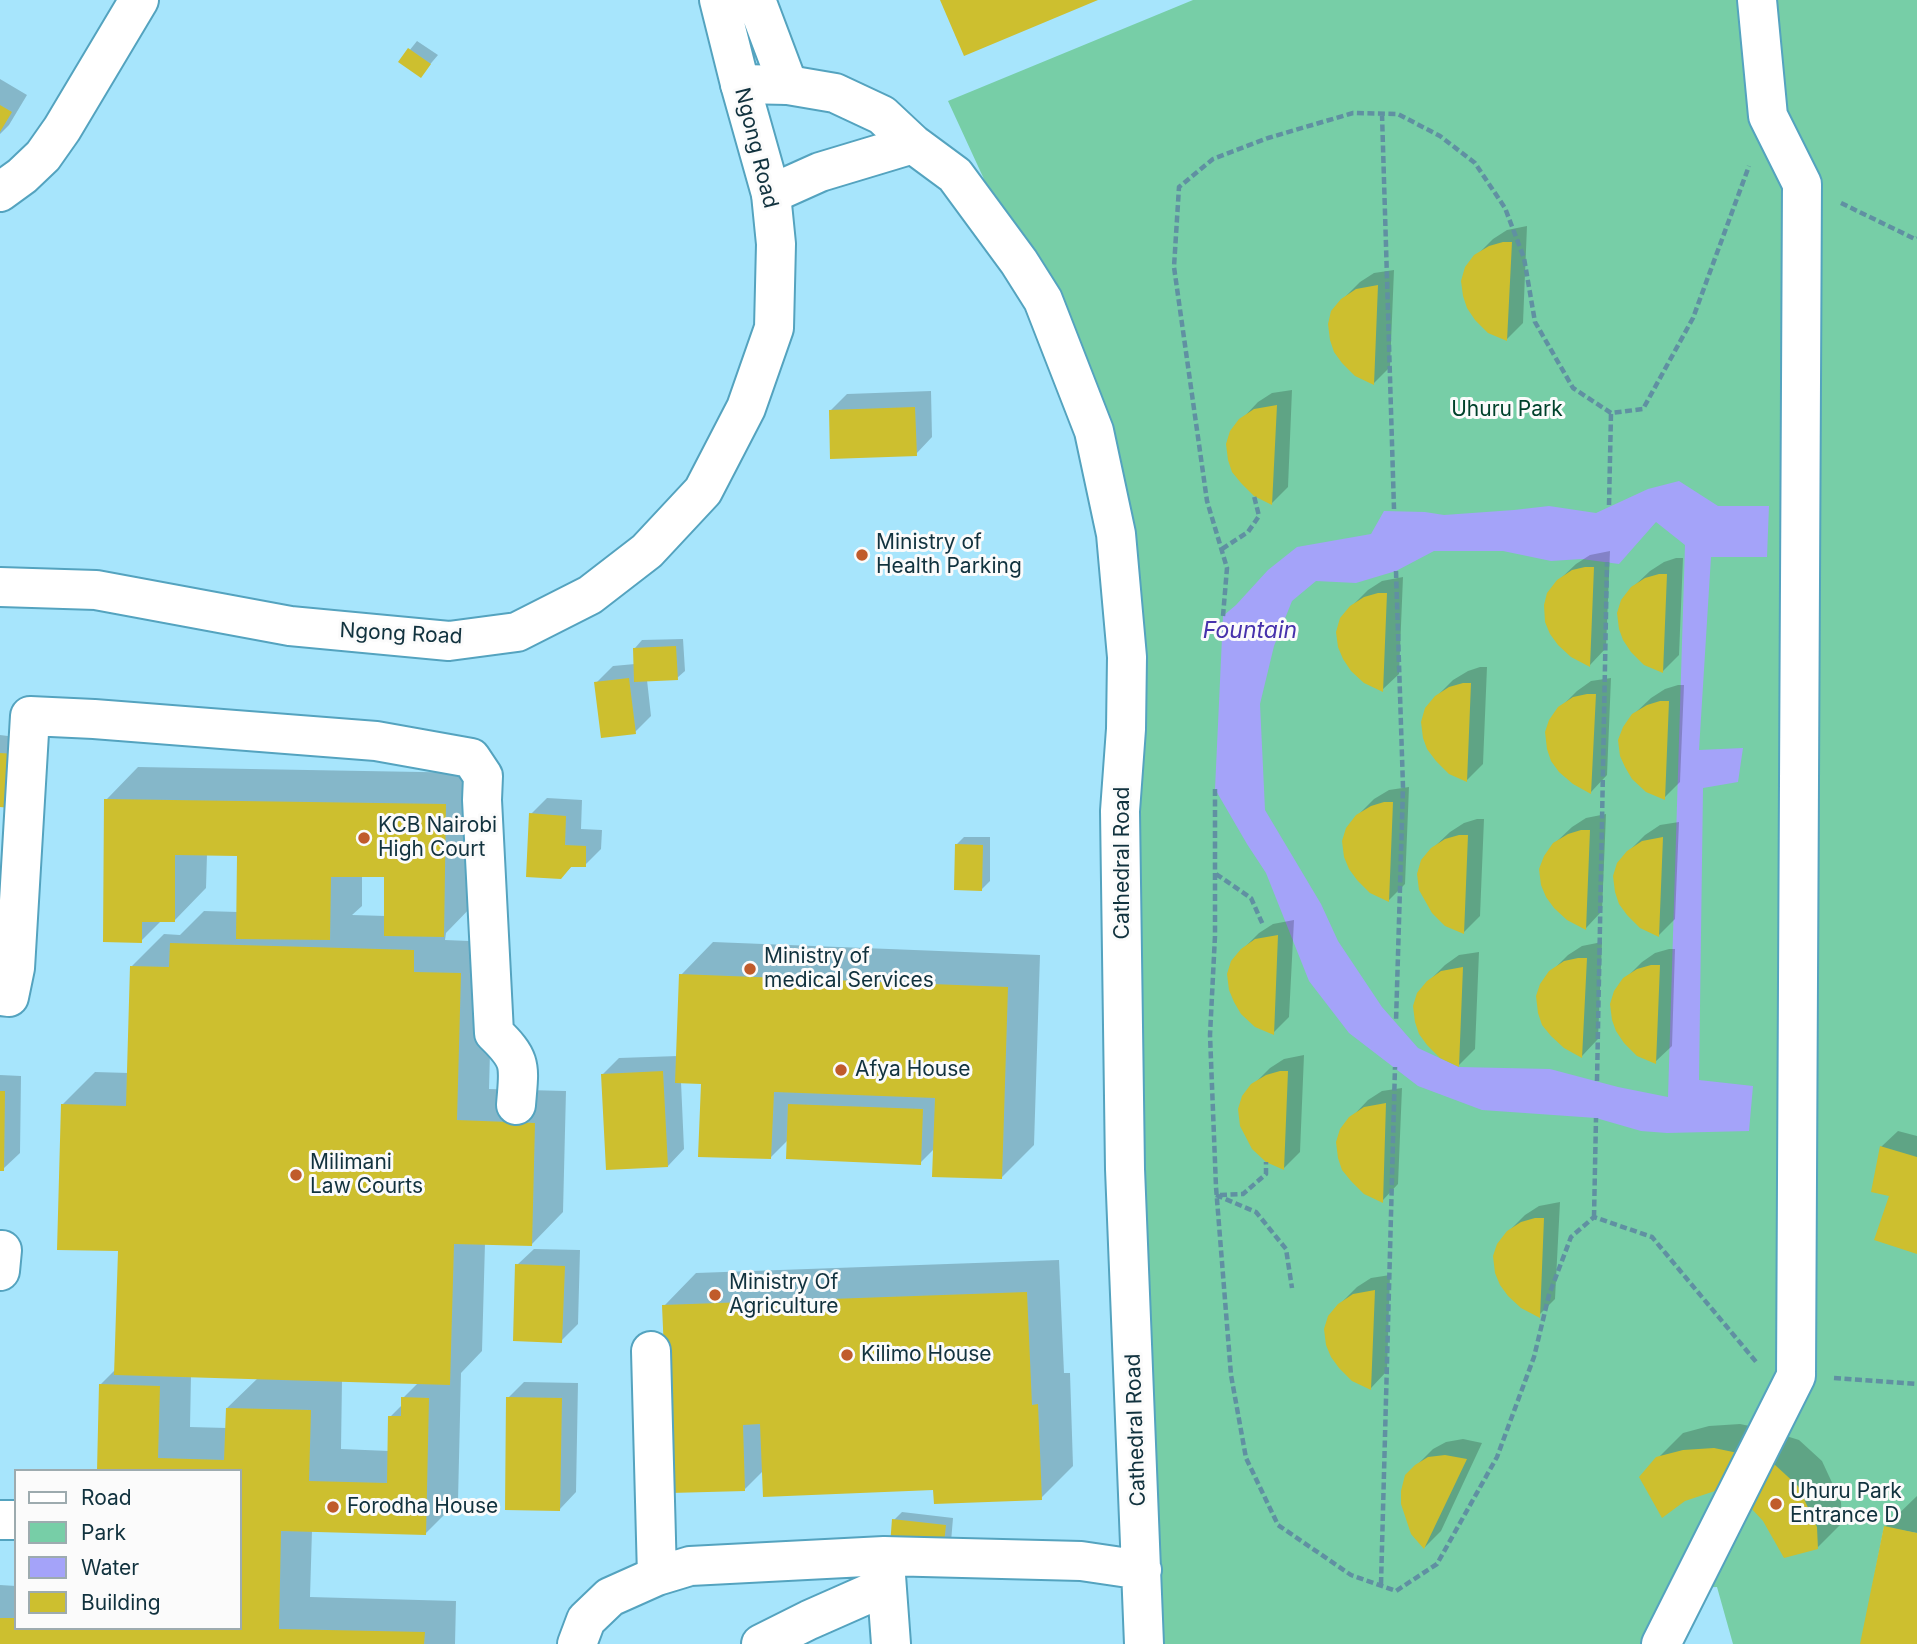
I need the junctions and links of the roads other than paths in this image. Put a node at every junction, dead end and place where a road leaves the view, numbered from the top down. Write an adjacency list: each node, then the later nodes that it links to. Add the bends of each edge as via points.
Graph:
1 (139, 0): 8 (street, via 43,156)
2 (719, 0): 5 (street, Ngong Road)
3 (755, 0): 6 (street)
4 (1757, 0): 24 (street, via 1768,116 1802,184 1796,1376)
5 (740, 84): 6 (street, Cathedral Road); 9 (street, Ngong Road)
6 (788, 85): 7 (street, Cathedral Road, via 835,93 882,115)
7 (913, 144): 9 (street, via 820,172); 17 (street, Cathedral Road, via 954,175 1043,300 1094,431 1116,534 1127,657 1120,811 1125,1169)
8 (0, 192)
9 (771, 194): 10 (street, Ngong Road, via 776,244 774,328 746,408 702,491 647,551 590,595 517,632 449,641 290,626 96,590)
10 (0, 587)
11 (15, 716): 12 (street, via 15,968 9,997); 13 (street, via 376,741 471,758 483,775 494,1033 511,1050 519,1069)
12 (0, 996)
13 (516, 1105)
14 (0, 1250): 15 (street)
15 (0, 1271)
16 (650, 1351): 19 (street)
17 (1142, 1570): 18 (street, via 1081,1561); 23 (street, Cathedral Road)
18 (885, 1571): 19 (street, via 690,1566); 21 (street, via 809,1620); 22 (street)
19 (657, 1576): 20 (street, via 610,1597 586,1620)
20 (577, 1644)
21 (761, 1644)
22 (891, 1644)
23 (1144, 1644)
24 (1661, 1644)

